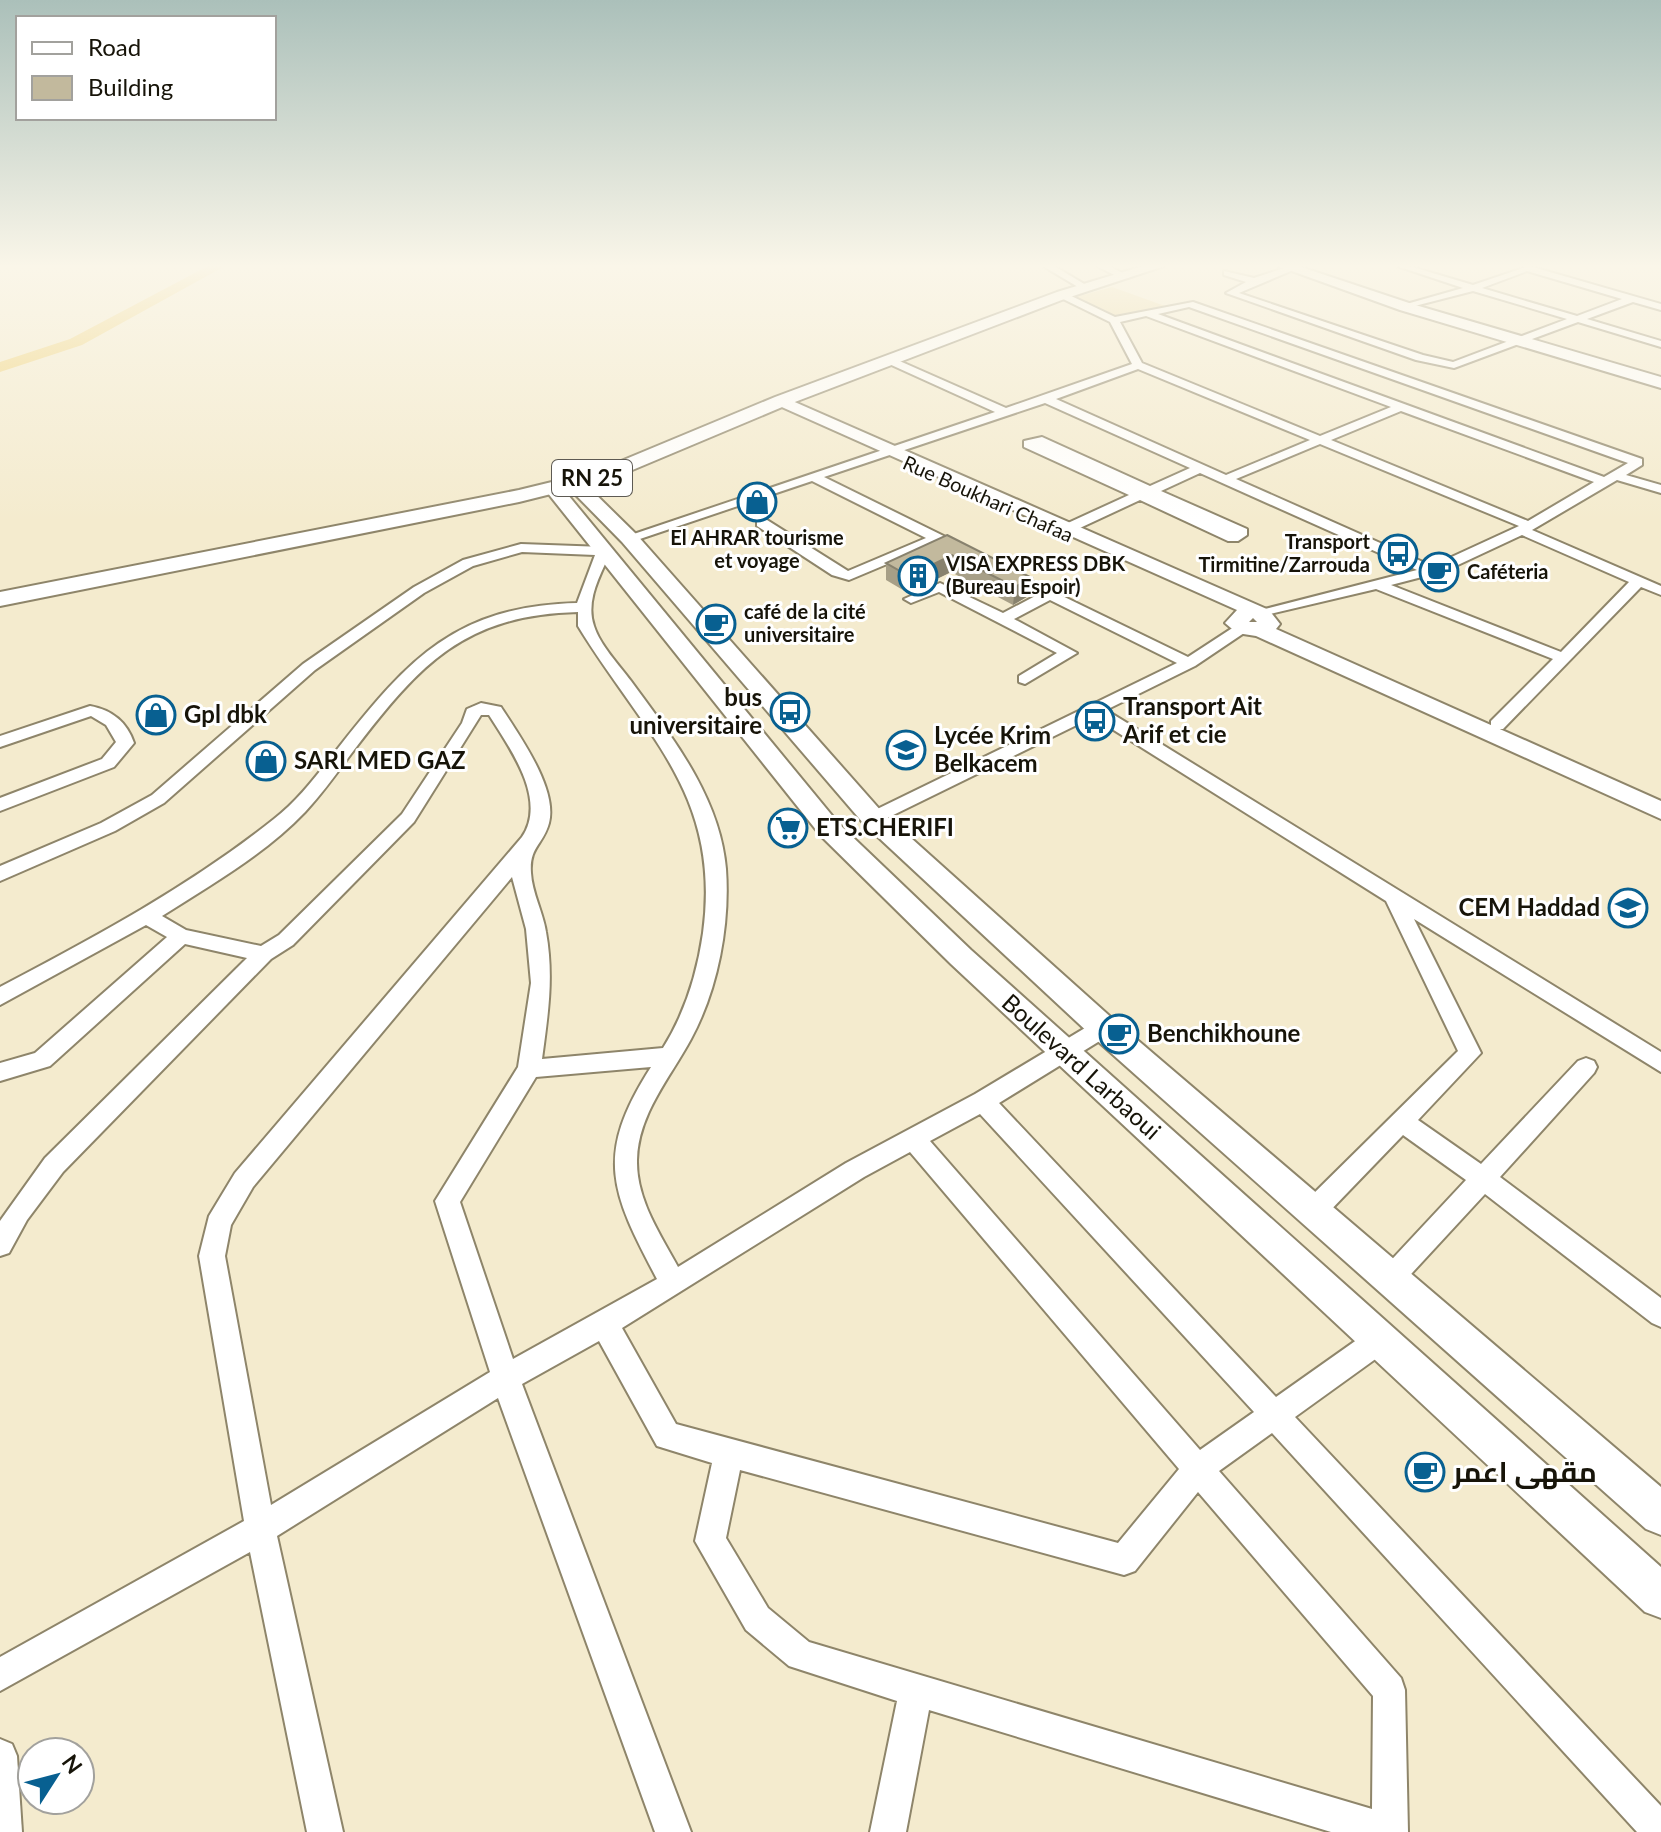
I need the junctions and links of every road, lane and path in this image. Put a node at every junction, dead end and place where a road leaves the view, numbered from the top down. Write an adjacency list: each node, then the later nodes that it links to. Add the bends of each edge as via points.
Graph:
1 (916, 351): 8 (main road, RN 25)
2 (1131, 351): 9 (street)
3 (1250, 351): 13 (street)
4 (1325, 351): 20 (street, via 1638,462)
5 (1401, 351): 6 (street, via 1454,365)
6 (1489, 351)
7 (1553, 351): 10 (main road)
8 (891, 361): 12 (main road, RN 25); 14 (street)
9 (1138, 365): 11 (street); 15 (street)
10 (1661, 383)
11 (1046, 399): 14 (street); 17 (street)
12 (779, 403): 16 (main road, Rue Boukhari Chafaa); 22 (main road, RN 25)
13 (1400, 407): 15 (street); 20 (street)
14 (1005, 412): 16 (street)
15 (1320, 440): 19 (street); 25 (street)
16 (885, 451): 18 (street); 26 (main road, Rue Boukhari Chafaa)
17 (1200, 468): 19 (street); 23 (street)
18 (812, 476): 27 (street); 28 (street)
19 (1226, 479): 31 (street)
20 (1612, 479): 21 (street); 25 (street)
21 (1661, 489)
22 (578, 490): 28 (main road, Boulevard Larbaoui); 36 (main road, RN 25, via 519,496)
23 (1144, 493): 23 (street, via 1233,538 1242,532); 23 (street, via 1038,440 1028,444); 26 (street)
24 (762, 523): 27 (street, via 849,576)
25 (1526, 528): 31 (street); 32 (street)
26 (1065, 530): 40 (main road, Rue Boukhari Chafaa)
27 (938, 538): 29 (street)
28 (603, 550): 38 (street); 49 (main road, Boulevard Larbaoui); 51 (street, via 521,548 468,563 419,590 309,667 158,799); 58 (main road, Boulevard Larbaoui, via 830,830)
29 (973, 556)
30 (999, 568): 35 (street)
31 (1429, 570): 33 (street)
32 (1637, 583): 34 (street); 41 (street)
33 (1376, 584): 40 (street); 41 (street)
34 (1660, 588)
35 (1051, 594): 39 (street); 42 (street)
36 (0, 599)
37 (911, 599): 39 (street, via 940,587)
38 (583, 607): 53 (street, via 498,617 441,648 386,701 319,787 285,821); 59 (street, via 599,649 696,794 714,849 705,973 695,1008)
39 (1003, 619): 43 (street, via 1069,653)
40 (1254, 620): 42 (street); 45 (main road, Rue Boukhari Chafaa); 47 (main road, Rue Boukhari Chafaa)
41 (1563, 658): 45 (street)
42 (1189, 663): 44 (street)
43 (1025, 679)
44 (1092, 709): 49 (street); 52 (street)
45 (1497, 725): 47 (main road, Rue Boukhari Chafaa)
46 (0, 742): 48 (street, via 90,711 112,722 125,743 108,763)
47 (1659, 802)
48 (0, 805)
49 (873, 818): 57 (main road, Boulevard Larbaoui)
50 (521, 853): 55 (street, via 540,822 541,802 495,711 477,709 408,818 286,940); 62 (street, via 542,983); 80 (street, via 244,1180 219,1219 212,1256)
51 (0, 874)
52 (1393, 896): 60 (street); 65 (street, via 1470,1053)
53 (148, 917): 54 (street); 56 (street)
54 (181, 936): 55 (street); 63 (street, via 42,1060)
55 (264, 954): 69 (street, via 54,1165)
56 (0, 997)
57 (1103, 1028): 58 (street); 68 (main road, Boulevard Larbaoui)
58 (1065, 1053): 64 (street); 74 (main road, Boulevard Larbaoui)
59 (669, 1056): 62 (street); 71 (street, via 629,1132 625,1161 630,1197)
60 (1661, 1063)
61 (1586, 1067): 67 (street)
62 (529, 1069): 75 (street, via 447,1201)
63 (0, 1072)
64 (983, 1101): 66 (street); 76 (street)
65 (1404, 1123): 67 (street); 68 (street)
66 (914, 1140): 71 (street, via 855,1170); 78 (street)
67 (1484, 1179): 70 (street); 72 (street)
68 (1314, 1210): 70 (main road, Boulevard Larbaoui)
69 (0, 1245)
70 (1391, 1278): 79 (main road, Boulevard Larbaoui)
71 (673, 1284): 73 (street)
72 (1661, 1314)
73 (604, 1323): 75 (street); 77 (street, via 667,1436)
74 (1378, 1341): 76 (street); 81 (main road, Boulevard Larbaoui)
75 (505, 1378): 80 (street); 87 (street)
76 (1273, 1416): 78 (street); 90 (street)
77 (729, 1452): 78 (street, via 1124,1560); 83 (street, via 710,1541 757,1619 800,1655)
78 (1198, 1469): 89 (street, via 1389,1690)
79 (1660, 1511)
80 (260, 1529): 82 (street); 86 (street)
81 (1661, 1596)
82 (0, 1675)
83 (916, 1690): 88 (street); 89 (street)
84 (0, 1756): 85 (street)
85 (4, 1832)
86 (325, 1832)
87 (673, 1832)
88 (888, 1832)
89 (1389, 1832)
90 (1661, 1832)

